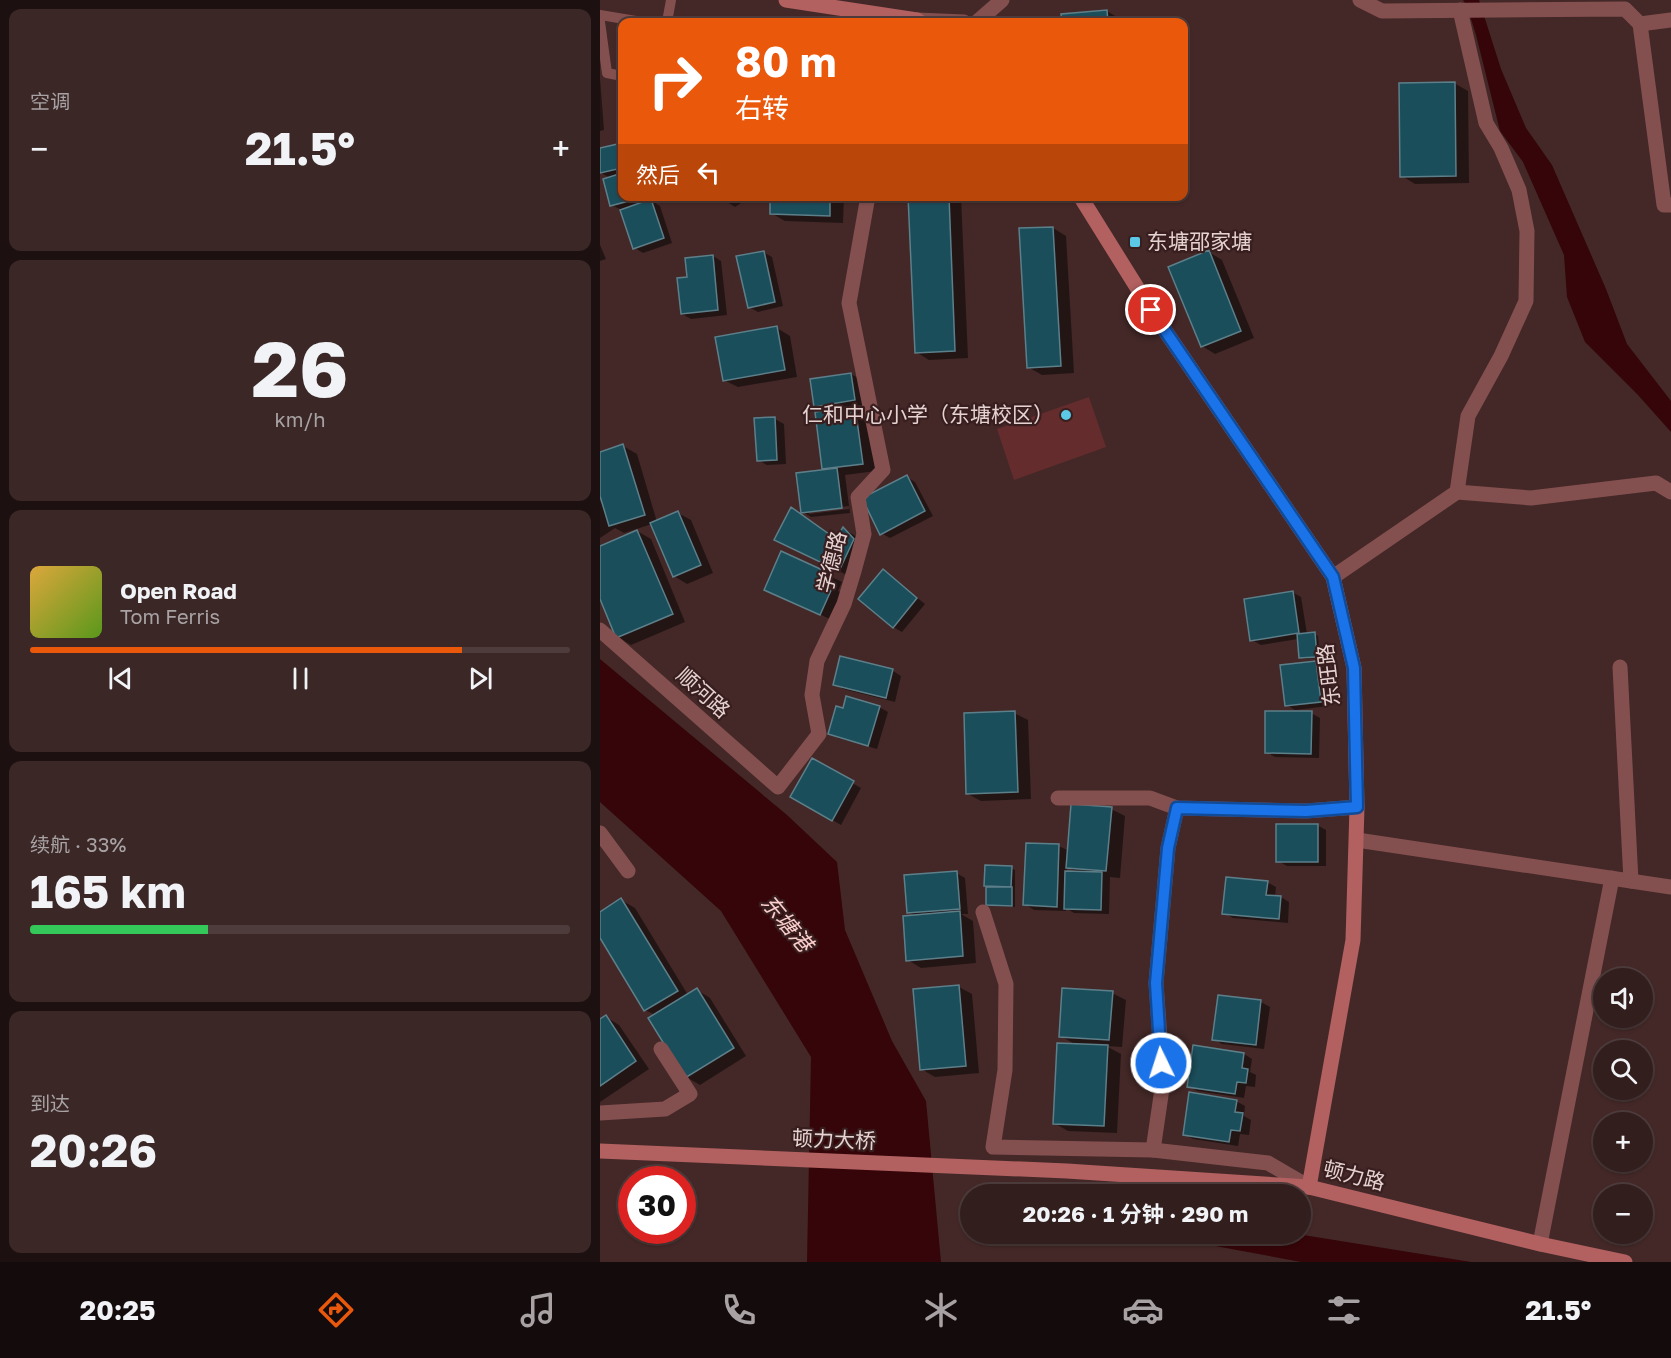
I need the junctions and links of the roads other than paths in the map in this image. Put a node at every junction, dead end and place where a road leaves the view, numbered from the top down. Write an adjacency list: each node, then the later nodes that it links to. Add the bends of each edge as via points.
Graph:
1 (671, 0): 8 (lane)
2 (786, 0): 9 (street)
3 (1002, 0): 10 (street)
4 (1360, 0): 5 (street, via 1382,11)
5 (1460, 10): 13 (street, via 1625,9); 18 (street, via 1486,123 1519,190 1527,243 1526,301 1468,416)
6 (600, 15): 7 (lane)
7 (618, 18)
8 (668, 18)
9 (894, 18)
10 (982, 18)
11 (1671, 20): 13 (street)
12 (600, 22): 14 (lane, via 607,73)
13 (1640, 24): 17 (street, via 1664,206)
14 (618, 75)
15 (867, 201): 23 (street, 学德路, via 849,303 883,470 858,497 862,543 844,604 817,661 812,695 819,734)
16 (1083, 201): 20 (street, 东旺路, via 1151,310)
17 (1671, 205)
18 (1457, 492): 19 (street, via 1531,498 1656,483); 20 (street)
19 (1671, 492)
20 (1333, 577): 25 (street, 东旺路, via 1354,668)
21 (600, 630): 23 (street, 顺河路)
22 (1620, 667): 31 (street)
23 (778, 787)
24 (1058, 798): 26 (street, via 1150,798)
25 (1357, 807): 26 (street, via 1306,811); 28 (street, 东旺路)
26 (1177, 808): 36 (street, via 1168,848 1156,983 1163,1083)
27 (600, 833): 29 (street)
28 (1357, 840): 30 (street); 41 (street, 东旺路, via 1353,940)
29 (628, 871)
30 (1612, 878): 31 (street); 43 (street)
31 (1631, 881): 32 (street)
32 (1671, 887)
33 (983, 912): 36 (street, via 1006,984 1005,1070 993,1147)
34 (661, 1049): 35 (street, via 690,1094 665,1109)
35 (600, 1113)
36 (1153, 1150): 40 (street, via 1268,1163)
37 (600, 1151): 38 (street, 顿力大桥)
38 (1067, 1171): 39 (street, 顿力路)
39 (1264, 1184)
40 (1304, 1184)
41 (1310, 1184)
42 (1311, 1187): 43 (street, 顿力路)
43 (1540, 1244): 44 (street, 顿力路)
44 (1625, 1262)

